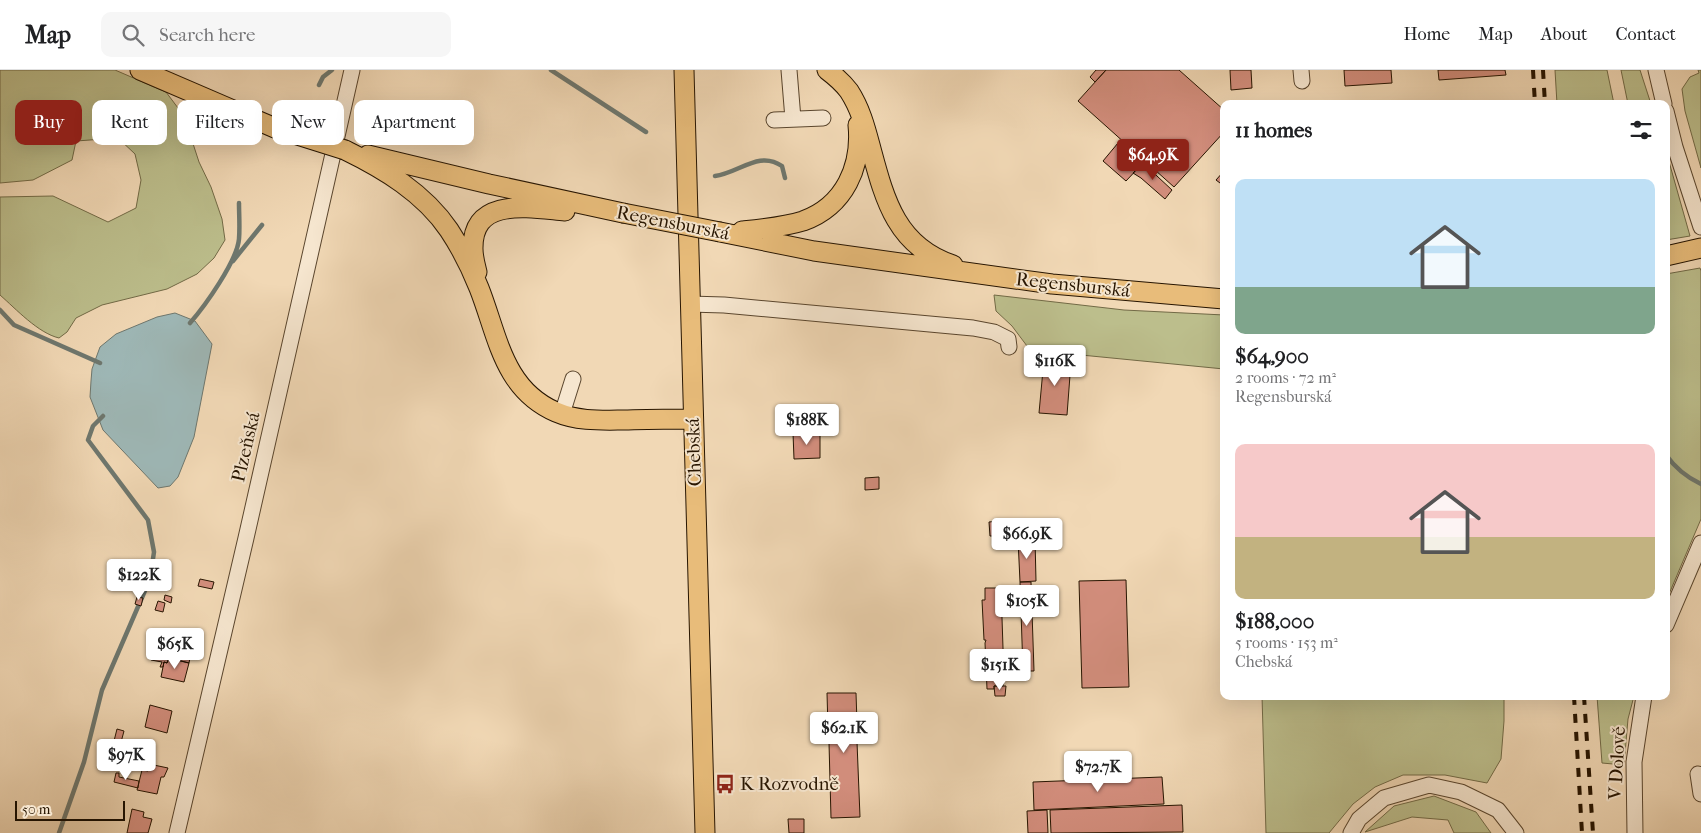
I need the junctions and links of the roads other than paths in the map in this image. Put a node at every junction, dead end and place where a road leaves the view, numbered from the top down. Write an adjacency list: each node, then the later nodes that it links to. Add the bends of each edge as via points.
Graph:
1 (140, 70): 13 (main road, bridge, via 275,128)
2 (352, 70): 33 (street, Plzeňská)
3 (684, 70): 22 (main road, Chebská)
4 (789, 70): 10 (street)
5 (827, 70): 7 (main road)
6 (1656, 70): 8 (street)
7 (848, 90): 16 (main road, via 859,136 856,163 848,186 822,212); 19 (main road, via 863,122 882,190 899,226 921,249 942,262)
8 (1663, 100)
9 (823, 118): 10 (street)
10 (793, 119): 11 (street)
11 (774, 120)
12 (1670, 127): 15 (street)
13 (374, 160): 14 (main road, Regensburská); 20 (main road, via 436,213 457,243)
14 (597, 211): 16 (main road, Regensburská, bridge, via 720,232); 20 (main road, via 514,207 488,215 480,223 474,238)
15 (1701, 227)
16 (758, 235): 19 (main road, Regensburská, via 814,251)
17 (1701, 248): 18 (main road)
18 (1670, 255)
19 (998, 277): 21 (main road, Regensburská)
20 (479, 288): 25 (main road, via 511,372 534,400)
21 (1220, 299)
22 (690, 304): 23 (street, via 973,328 1008,339); 26 (main road, Chebská)
23 (1009, 347)
24 (574, 379): 25 (street)
25 (562, 414): 26 (main road, via 597,420)
26 (692, 419): 34 (main road, Chebská)
27 (1701, 543): 28 (street)
28 (1670, 616)
29 (1643, 700): 36 (street, V Dolově, via 1634,762)
30 (1698, 774): 31 (street)
31 (1701, 794)
32 (1513, 831): 35 (street, via 1498,810 1461,792 1429,785 1384,798 1359,820)
33 (177, 833)
34 (705, 833)
35 (1351, 833)
36 (1635, 833)

